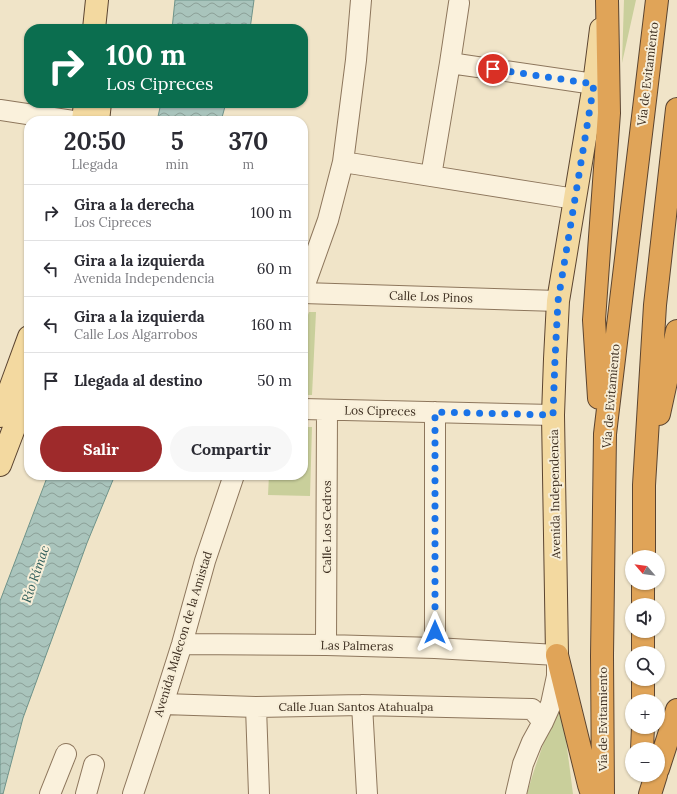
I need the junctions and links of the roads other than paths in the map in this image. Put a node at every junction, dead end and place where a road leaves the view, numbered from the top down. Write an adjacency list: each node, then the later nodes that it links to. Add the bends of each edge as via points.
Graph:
1 (97, 0): 7 (main road)
2 (112, 0): 8 (main road)
3 (360, 0): 14 (street, via 356,60)
4 (606, 0): 10 (main road, Avenida Independencia); 28 (highway, via 609,113 594,320 599,399)
5 (657, 0): 28 (highway, Vía de Evitamiento)
6 (459, 3): 9 (street)
7 (95, 24)
8 (110, 24)
9 (450, 63): 10 (street); 15 (street)
10 (594, 84): 16 (main road, Avenida Independencia)
11 (677, 109): 31 (highway, via 655,305)
12 (0, 110): 13 (street)
13 (39, 116)
14 (343, 162): 15 (street); 17 (street, via 328,220)
15 (431, 176): 16 (street)
16 (575, 199): 19 (main road, Avenida Independencia)
17 (308, 278)
18 (308, 292): 19 (street, Calle Los Pinos)
19 (558, 301): 26 (main road, Avenida Independencia)
20 (677, 331): 31 (highway)
21 (24, 354): 22 (main road)
22 (13, 390): 27 (main road); 29 (main road)
23 (308, 409): 24 (street, Los Cipreces)
24 (327, 410): 25 (street, Los Cipreces); 34 (street, Calle Los Cedros)
25 (435, 412): 26 (street, Los Cipreces); 35 (street)
26 (553, 415): 36 (main road, Avenida Independencia)
27 (0, 416)
28 (605, 434): 54 (highway, Vía de Evitamiento)
29 (0, 465)
30 (232, 480): 33 (street, Avenida Malecon de la Amistad, via 205,561)
31 (644, 485): 32 (highway)
32 (644, 550)
33 (182, 644): 34 (street, Las Palmeras); 37 (street, Avenida Malecon de la Amistad)
34 (326, 645): 35 (street, Las Palmeras)
35 (435, 648): 36 (street, Las Palmeras)
36 (557, 655): 41 (street, via 557,676); 53 (highway)
37 (163, 704): 39 (street, Calle Juan Santos Atahualpa); 49 (street, Avenida Malecon de la Amistad)
38 (362, 705): 39 (street, Calle Juan Santos Atahualpa); 41 (street, Calle Juan Santos Atahualpa, via 532,709); 51 (street)
39 (256, 708): 50 (street)
40 (677, 710): 42 (highway)
41 (543, 722): 52 (street, via 523,764)
42 (665, 747)
43 (66, 754): 47 (street)
44 (94, 765): 48 (street)
45 (642, 782): 55 (highway)
46 (654, 782): 56 (highway)
47 (50, 794)
48 (86, 794)
49 (133, 794)
50 (259, 794)
51 (367, 794)
52 (516, 794)
53 (592, 794)
54 (603, 794)
55 (642, 794)
56 (650, 794)

